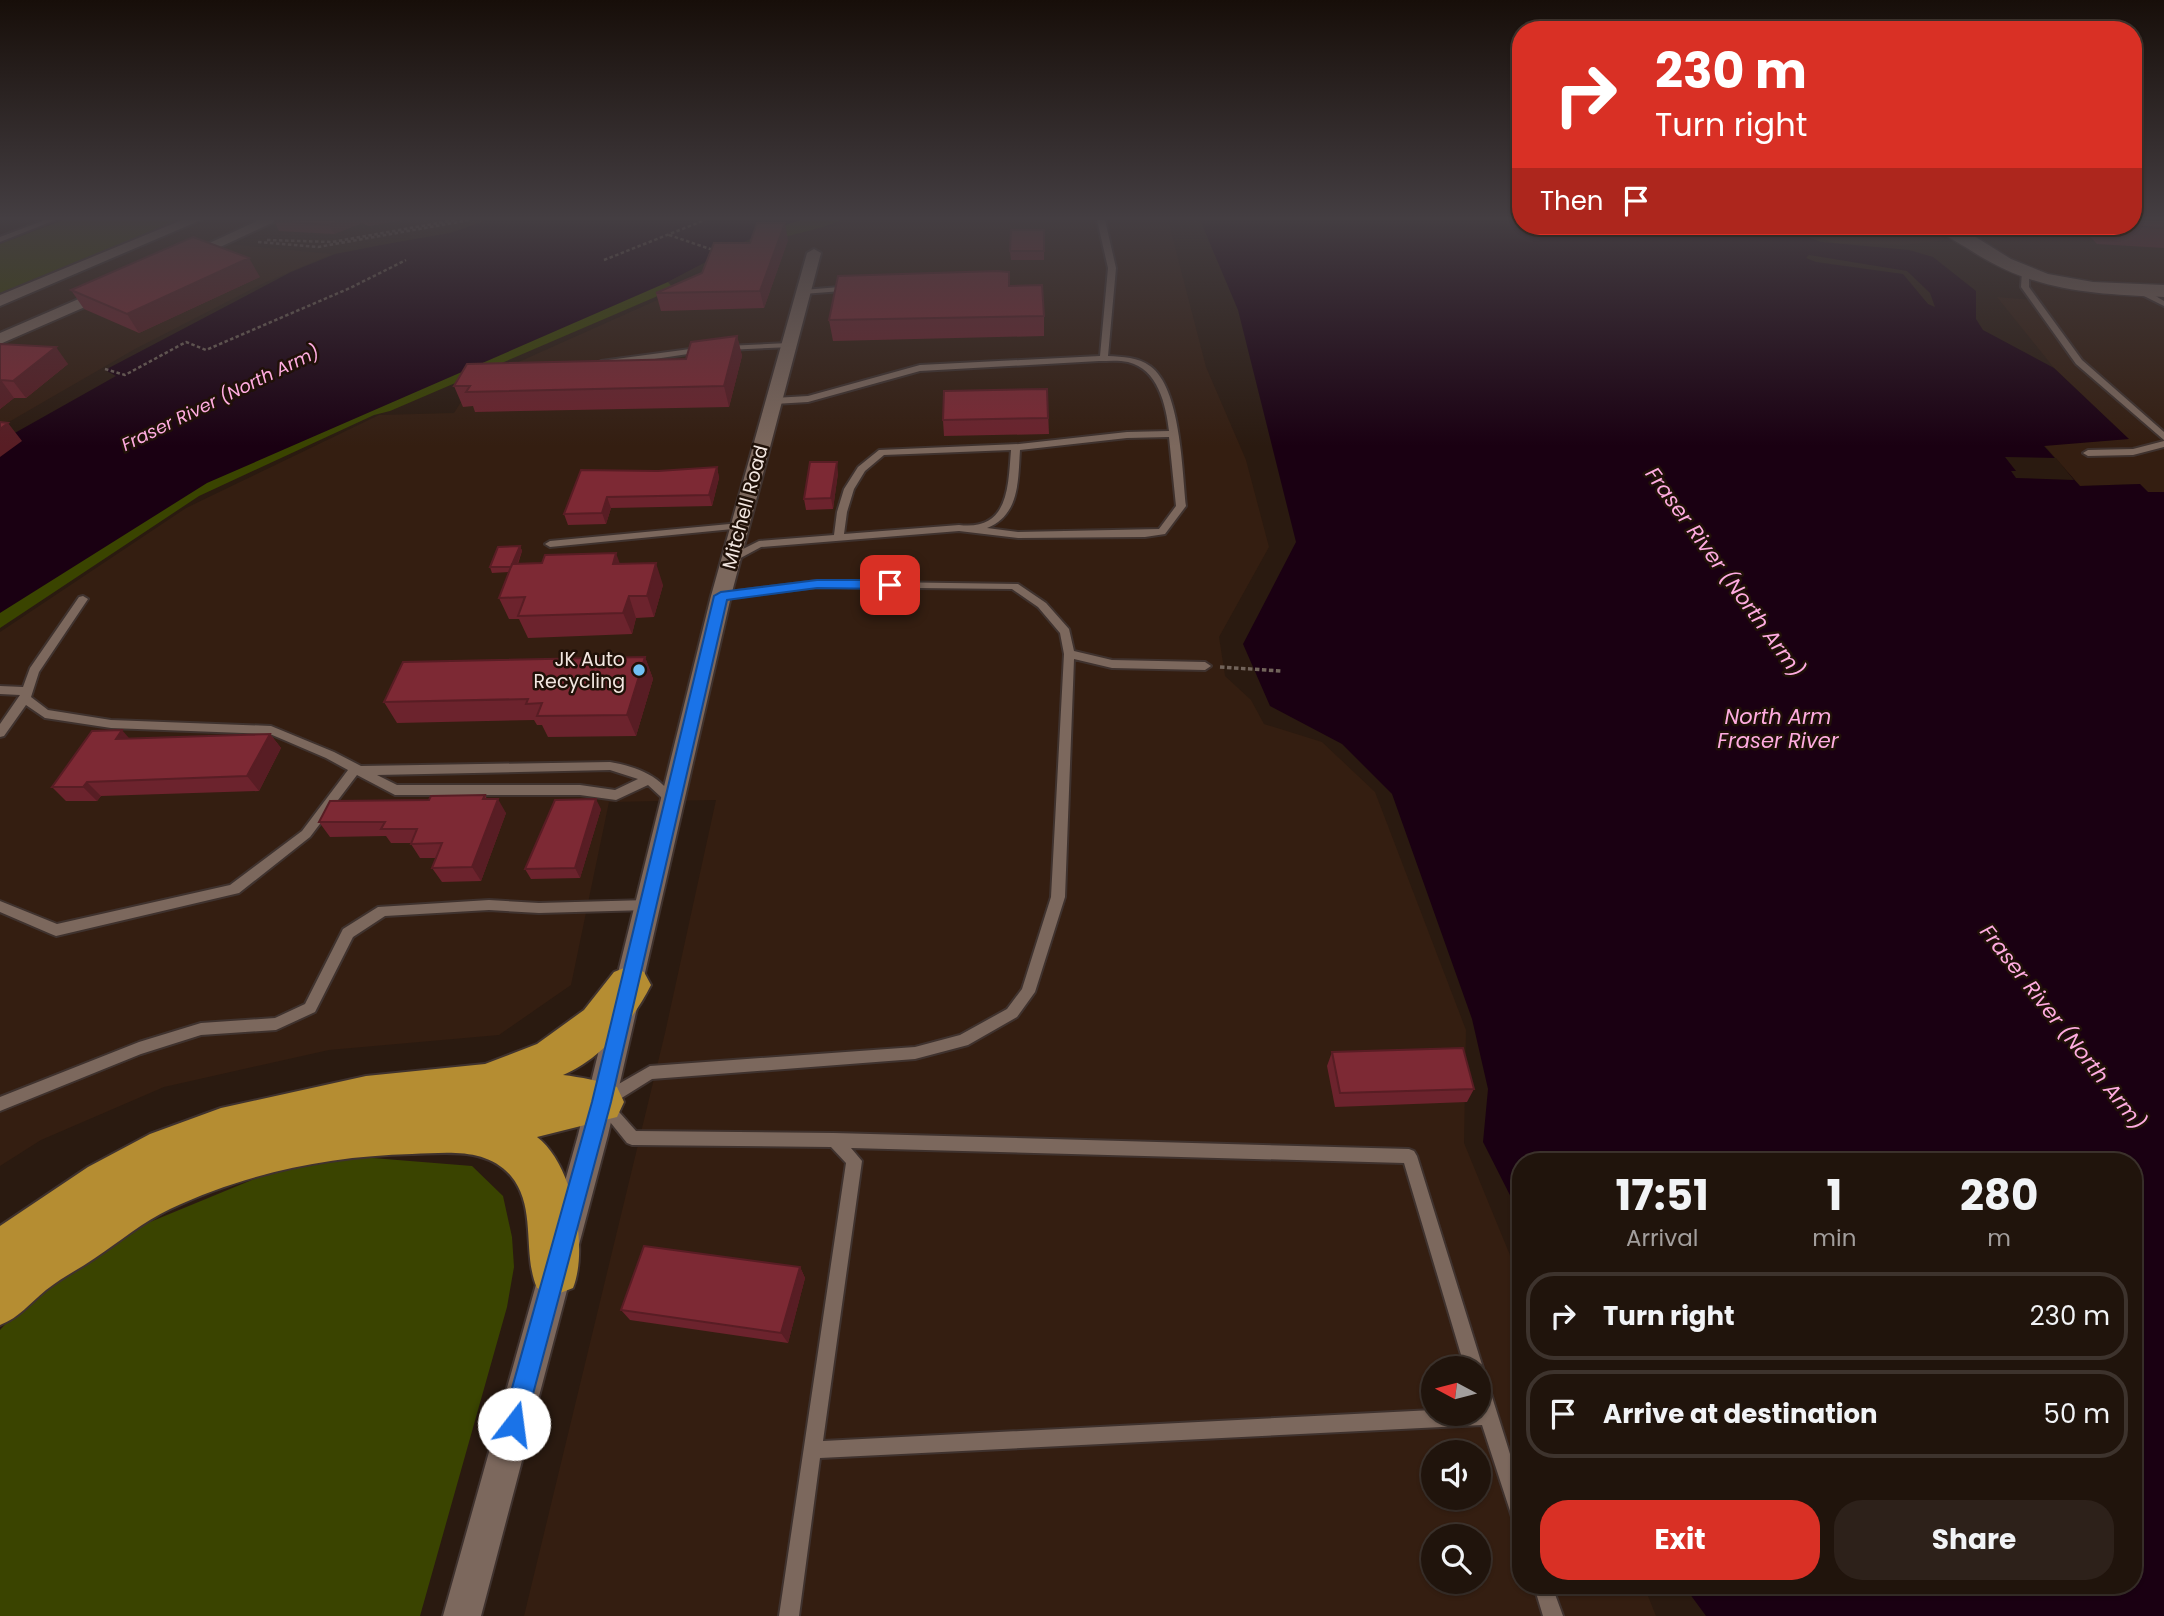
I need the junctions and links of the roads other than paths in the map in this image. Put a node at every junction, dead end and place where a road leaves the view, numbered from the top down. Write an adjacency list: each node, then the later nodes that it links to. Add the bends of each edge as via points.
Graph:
1 (99, 295): 7 (street)
2 (802, 295): 8 (street, Mitchell Road)
3 (1110, 295): 9 (lane)
4 (2031, 295): 13 (lane, via 2079,362)
5 (2149, 295): 6 (lane)
6 (2164, 304)
7 (0, 339)
8 (789, 345): 10 (lane, via 695,350); 11 (street, Mitchell Road)
9 (1104, 358): 11 (lane, via 920,368 808,399); 12 (lane, via 1130,360 1149,369 1164,392)
10 (587, 366)
11 (774, 401): 17 (street, Mitchell Road)
12 (1174, 434): 15 (lane); 18 (lane, via 1181,506 1162,532 1018,535)
13 (2164, 437)
14 (2164, 444): 16 (lane, via 2133,452)
15 (1016, 448): 18 (lane, via 1007,510 992,524); 19 (lane, via 882,452 867,461 852,480 842,502)
16 (2088, 453)
17 (740, 526): 20 (lane); 21 (street, Mitchell Road)
18 (972, 530): 19 (lane)
19 (839, 538): 21 (lane, via 759,544)
20 (550, 544)
21 (731, 559): 22 (street, Mitchell Road)
22 (721, 596): 24 (lane, via 817,584 1014,586 1042,605 1065,632); 31 (street, Mitchell Road)
23 (83, 598): 27 (lane, via 34,671)
24 (1069, 654): 25 (lane, via 1112,664); 36 (lane, via 1058,897 1028,992 1012,1013 963,1041 915,1053 650,1073)
25 (1205, 666)
26 (0, 690): 27 (lane)
27 (27, 695): 28 (lane); 29 (lane, via 45,714 111,724 271,730 330,755)
28 (0, 733)
29 (354, 771): 30 (lane, via 610,766); 30 (lane, via 395,790 580,790 616,795); 33 (lane, via 306,834 234,889 55,930)
30 (649, 779): 31 (lane, via 666,794)
31 (671, 806): 32 (street, Mitchell Road)
32 (648, 905): 34 (street, Mitchell Road); 37 (lane, via 489,905 383,911 348,933 310,1008 276,1024 201,1029 139,1048)
33 (0, 906)
34 (629, 985): 35 (highway, via 600,1024 553,1058); 36 (street, Mitchell Road)
35 (486, 1085): 36 (highway); 40 (highway, via 366,1097 221,1130 167,1150 105,1184)
36 (601, 1102): 38 (highway); 39 (lane, via 632,1138); 41 (street, Mitchell Road)
37 (0, 1104)
38 (466, 1130): 41 (highway, via 513,1147 537,1170 550,1199); 42 (highway, via 362,1133 247,1155 151,1193 28,1272)
39 (834, 1140): 43 (lane, via 1409,1156); 46 (lane, via 854,1161)
40 (0, 1256)
41 (555, 1270): 49 (street, Mitchell Road)
42 (0, 1299)
43 (1470, 1356)
44 (1421, 1419): 46 (lane)
45 (1491, 1425): 47 (lane)
46 (813, 1450): 50 (lane)
47 (1512, 1489)
48 (1546, 1594): 51 (lane)
49 (462, 1616)
50 (789, 1616)
51 (1553, 1616)

